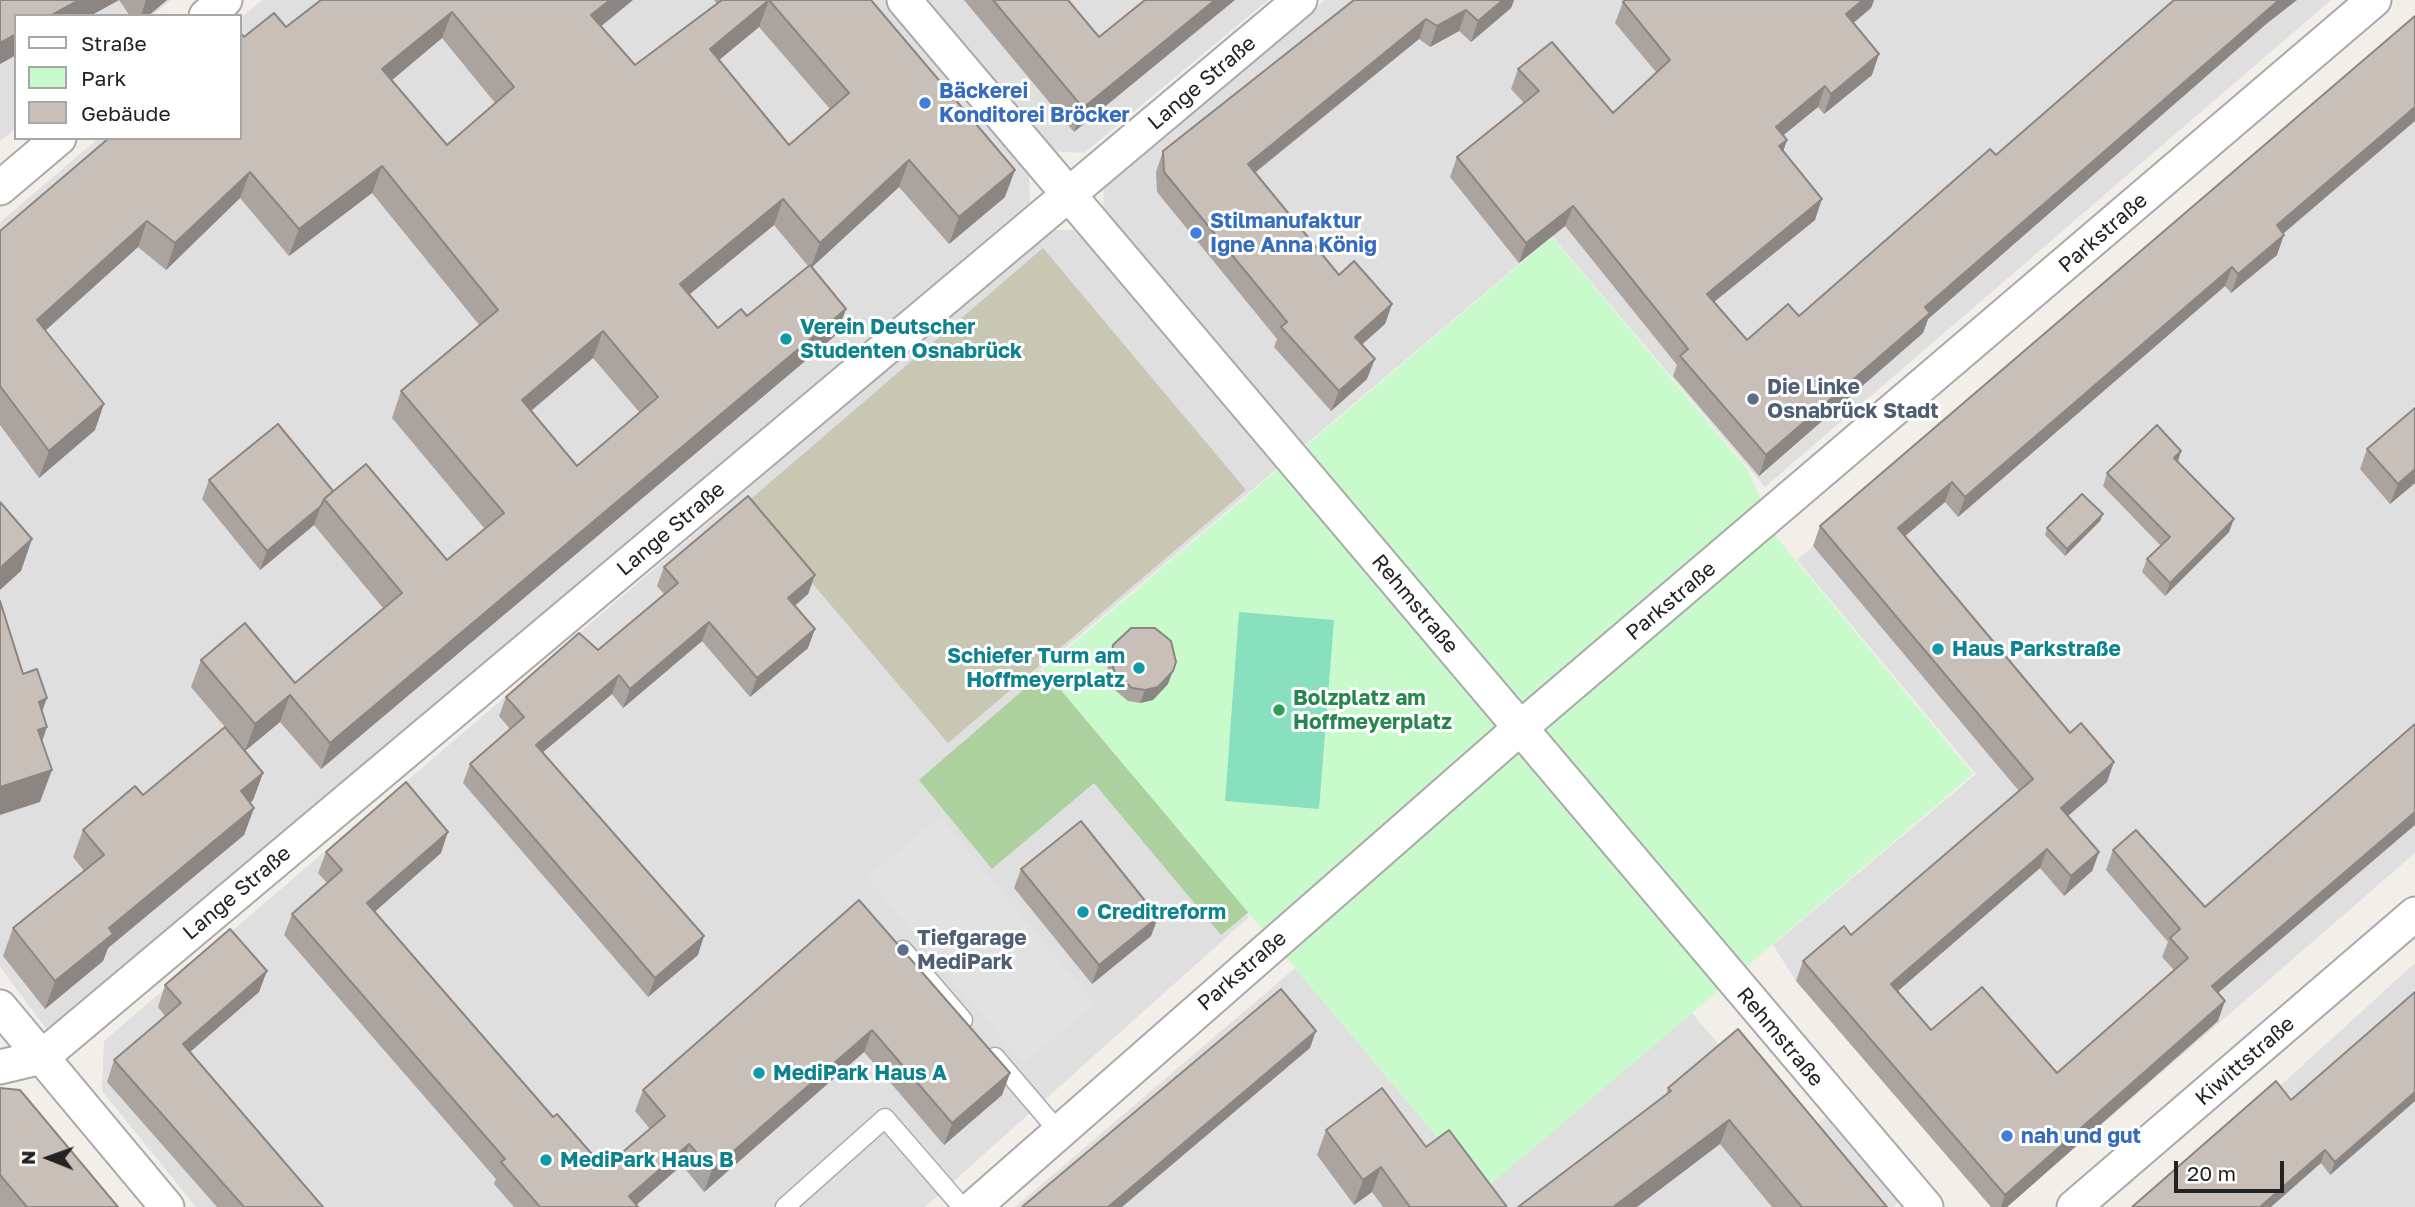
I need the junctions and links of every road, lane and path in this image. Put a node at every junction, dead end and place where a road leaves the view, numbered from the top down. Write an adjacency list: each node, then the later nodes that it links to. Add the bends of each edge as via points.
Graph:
1 (225, 0): 5 (street)
2 (904, 0): 8 (street, Rehmstraße)
3 (1300, 0): 8 (street, Lange Straße)
4 (2374, 0): 9 (street, Parkstraße)
5 (208, 14)
6 (57, 140): 7 (street)
7 (0, 188)
8 (1068, 195): 9 (street, Rehmstraße); 13 (street, Lange Straße)
9 (1520, 729): 15 (street, Parkstraße); 20 (street, Rehmstraße)
10 (2415, 914): 21 (street, Kiwittstraße)
11 (903, 950): 15 (lane)
12 (0, 1007): 13 (street)
13 (41, 1057): 14 (street); 16 (street)
14 (0, 1067)
15 (1059, 1132): 19 (street, Parkstraße)
16 (167, 1207)
17 (785, 1207): 18 (lane, via 885,1118)
18 (962, 1207)
19 (974, 1207)
20 (1926, 1207)
21 (2074, 1207)

